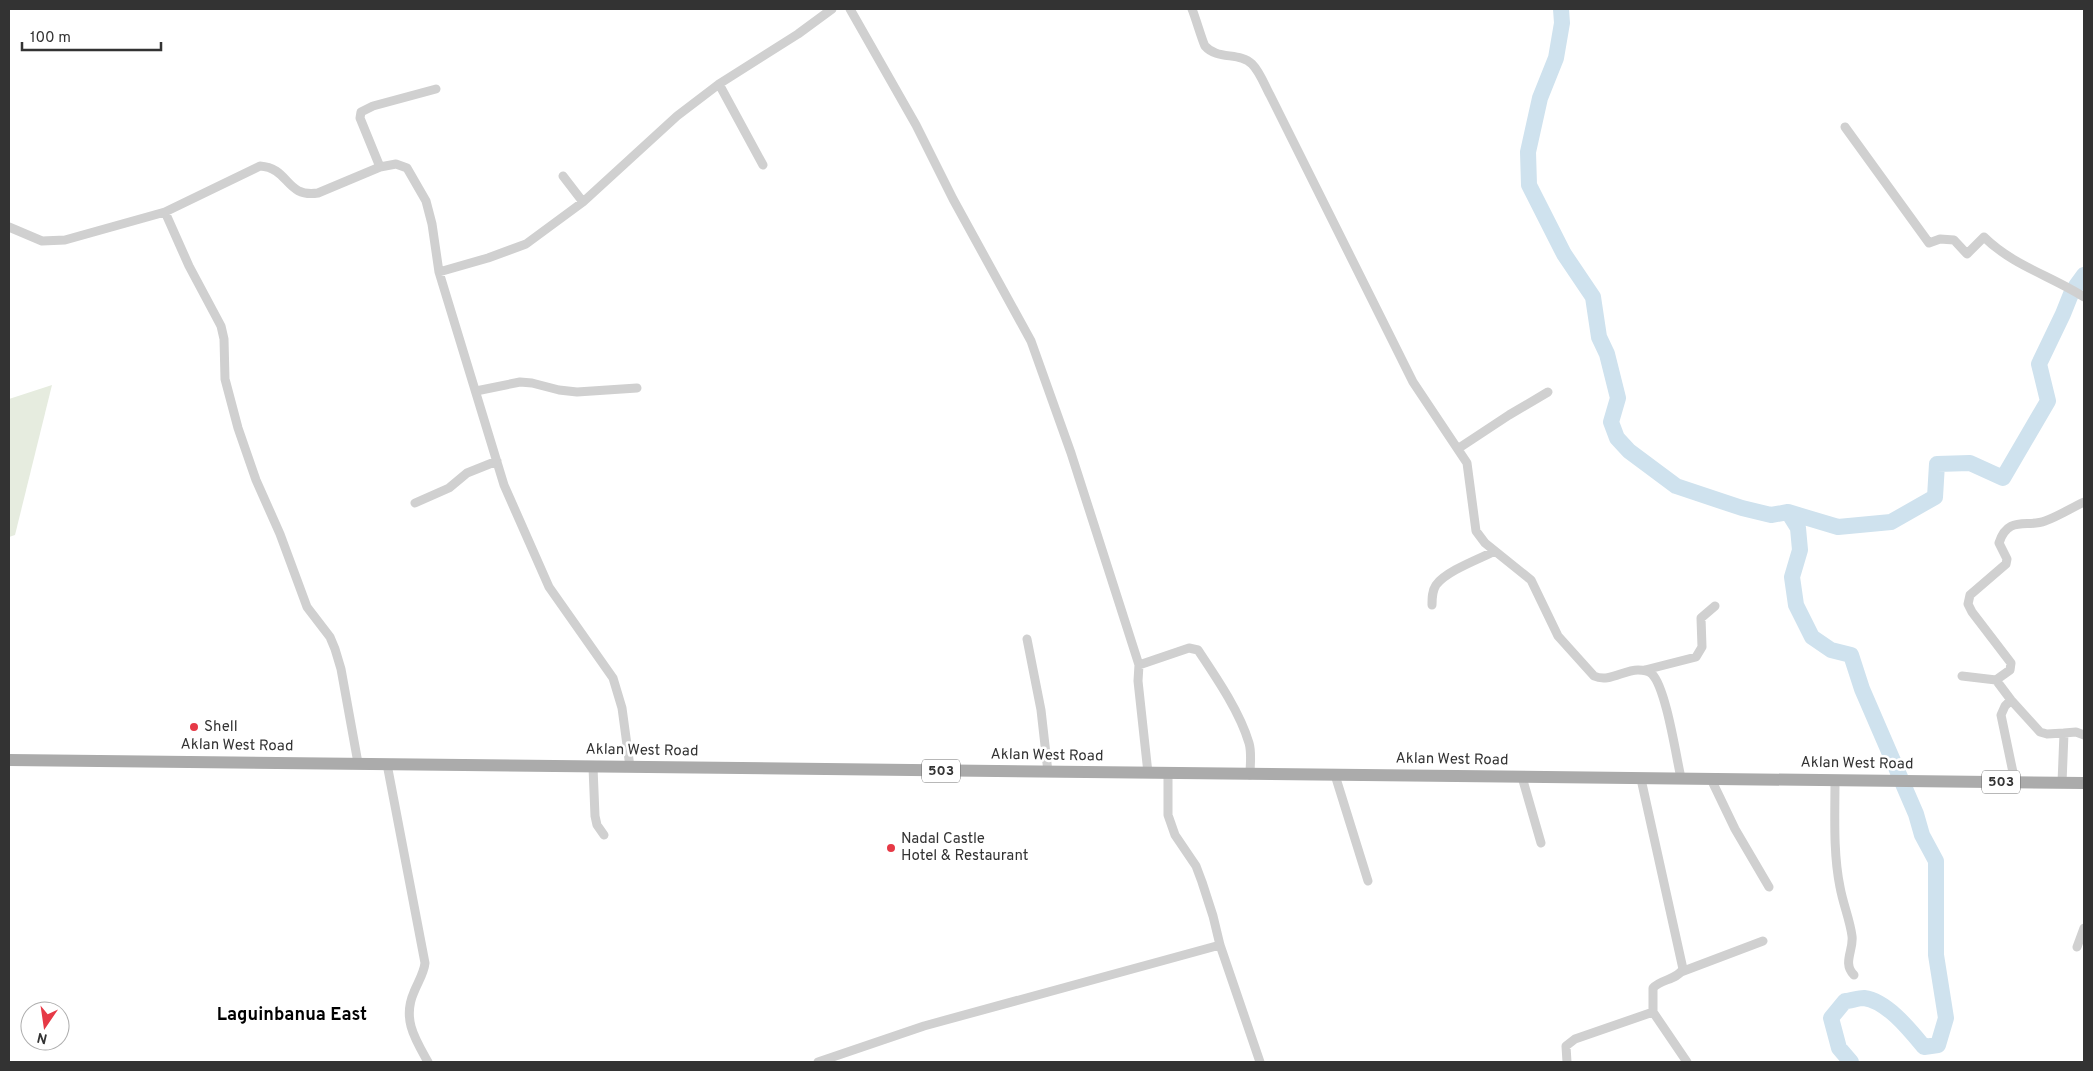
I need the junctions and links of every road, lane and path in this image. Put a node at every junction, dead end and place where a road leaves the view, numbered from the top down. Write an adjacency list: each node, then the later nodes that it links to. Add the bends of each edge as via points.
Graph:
1 (832, 9): 4 (street)
2 (850, 9): 26 (street, via 1031,341 1071,453)
3 (1192, 9): 18 (street, via 1204,45 1253,65 1412,382)
4 (719, 84): 7 (street); 10 (street, via 677,116)
5 (436, 89): 8 (street, via 361,112 360,118)
6 (1845, 127): 14 (street, via 1929,243 1940,239 1954,240 1967,254 1984,237 2016,261)
7 (763, 165)
8 (380, 167): 11 (street, via 318,193 308,194 296,191 278,171 260,166); 13 (street, via 396,164 407,168 426,201)
9 (563, 176): 10 (street)
10 (583, 202): 13 (street, via 526,244)
11 (165, 212): 12 (street, via 53,242 42,241); 34 (street, via 221,326 225,378 256,480 307,607 335,649)
12 (9, 227)
13 (438, 272): 16 (street)
14 (2084, 297)
15 (636, 388): 16 (street, via 577,392 520,382)
16 (476, 391): 19 (street)
17 (1548, 392): 18 (street)
18 (1459, 448): 22 (street, via 1467,464 1476,531)
19 (497, 461): 21 (street, via 466,473 449,488); 37 (street, via 504,485 550,587 613,678 622,708)
20 (2084, 502): 29 (street, via 2043,522 2012,525 2001,535 1999,543 2007,559 2006,564 1970,595 1968,604 1972,612 2011,663 2010,670)
21 (415, 503)
22 (1495, 551): 23 (street, via 1437,583); 27 (street, via 1531,580 1558,636 1594,676 1608,678 1633,670)
23 (1432, 605)
24 (1715, 606): 27 (street, via 1701,618 1702,647 1696,657)
25 (1027, 638): 38 (street, via 1041,710)
26 (1139, 665): 39 (street); 41 (street, via 1189,648 1198,650 1244,730 1250,745)
27 (1645, 670): 44 (street, via 1653,674 1659,686)
28 (1962, 676): 29 (street)
29 (1996, 680): 30 (street)
30 (2011, 700): 31 (street, via 2040,732); 48 (street, via 2001,715)
31 (2064, 733): 32 (street); 49 (street)
32 (2084, 735)
33 (9, 760): 34 (main road, Aklan West Road / 503)
34 (358, 763): 35 (main road, Aklan West Road / 503)
35 (387, 764): 36 (main road, Aklan West Road / 503); 62 (street, via 425,962 424,972 411,998 408,1017)
36 (593, 767): 37 (main road, Aklan West Road / 503); 51 (street, via 595,816)
37 (630, 768): 38 (main road, Aklan West Road / 503)
38 (1048, 772): 39 (main road, Aklan West Road / 503)
39 (1148, 773): 40 (main road, Aklan West Road / 503)
40 (1168, 773): 41 (main road, Aklan West Road / 503); 57 (street, via 1168,815 1175,836 1196,866)
41 (1250, 774): 42 (main road, Aklan West Road / 503)
42 (1336, 775): 43 (main road, Aklan West Road / 503); 53 (street)
43 (1522, 777): 45 (main road, Aklan West Road / 503); 52 (street)
44 (1681, 778): 45 (main road, Aklan West Road / 503); 46 (main road, Aklan West Road / 503)
45 (1642, 779): 59 (street, via 1680,947)
46 (1711, 779): 47 (main road, Aklan West Road / 503); 54 (street)
47 (1834, 780): 48 (main road, Aklan West Road / 503); 60 (street, via 1836,858 1852,937 1849,970)
48 (2015, 782): 49 (main road, Aklan West Road / 503)
49 (2062, 783): 50 (main road, Aklan West Road / 503)
50 (2084, 783)
51 (604, 835)
52 (1541, 843)
53 (1368, 881)
54 (1769, 887)
55 (2084, 928): 58 (street)
56 (1763, 941): 59 (street)
57 (1220, 945): 63 (street, via 924,1026); 64 (street)
58 (2078, 947)
59 (1681, 972): 61 (street, via 1658,982 1653,988)
60 (1854, 975)
61 (1653, 1012): 65 (street, via 1575,1039 1566,1046); 66 (street)
62 (428, 1062)
63 (818, 1062)
64 (1260, 1062)
65 (1567, 1062)
66 (1687, 1062)

